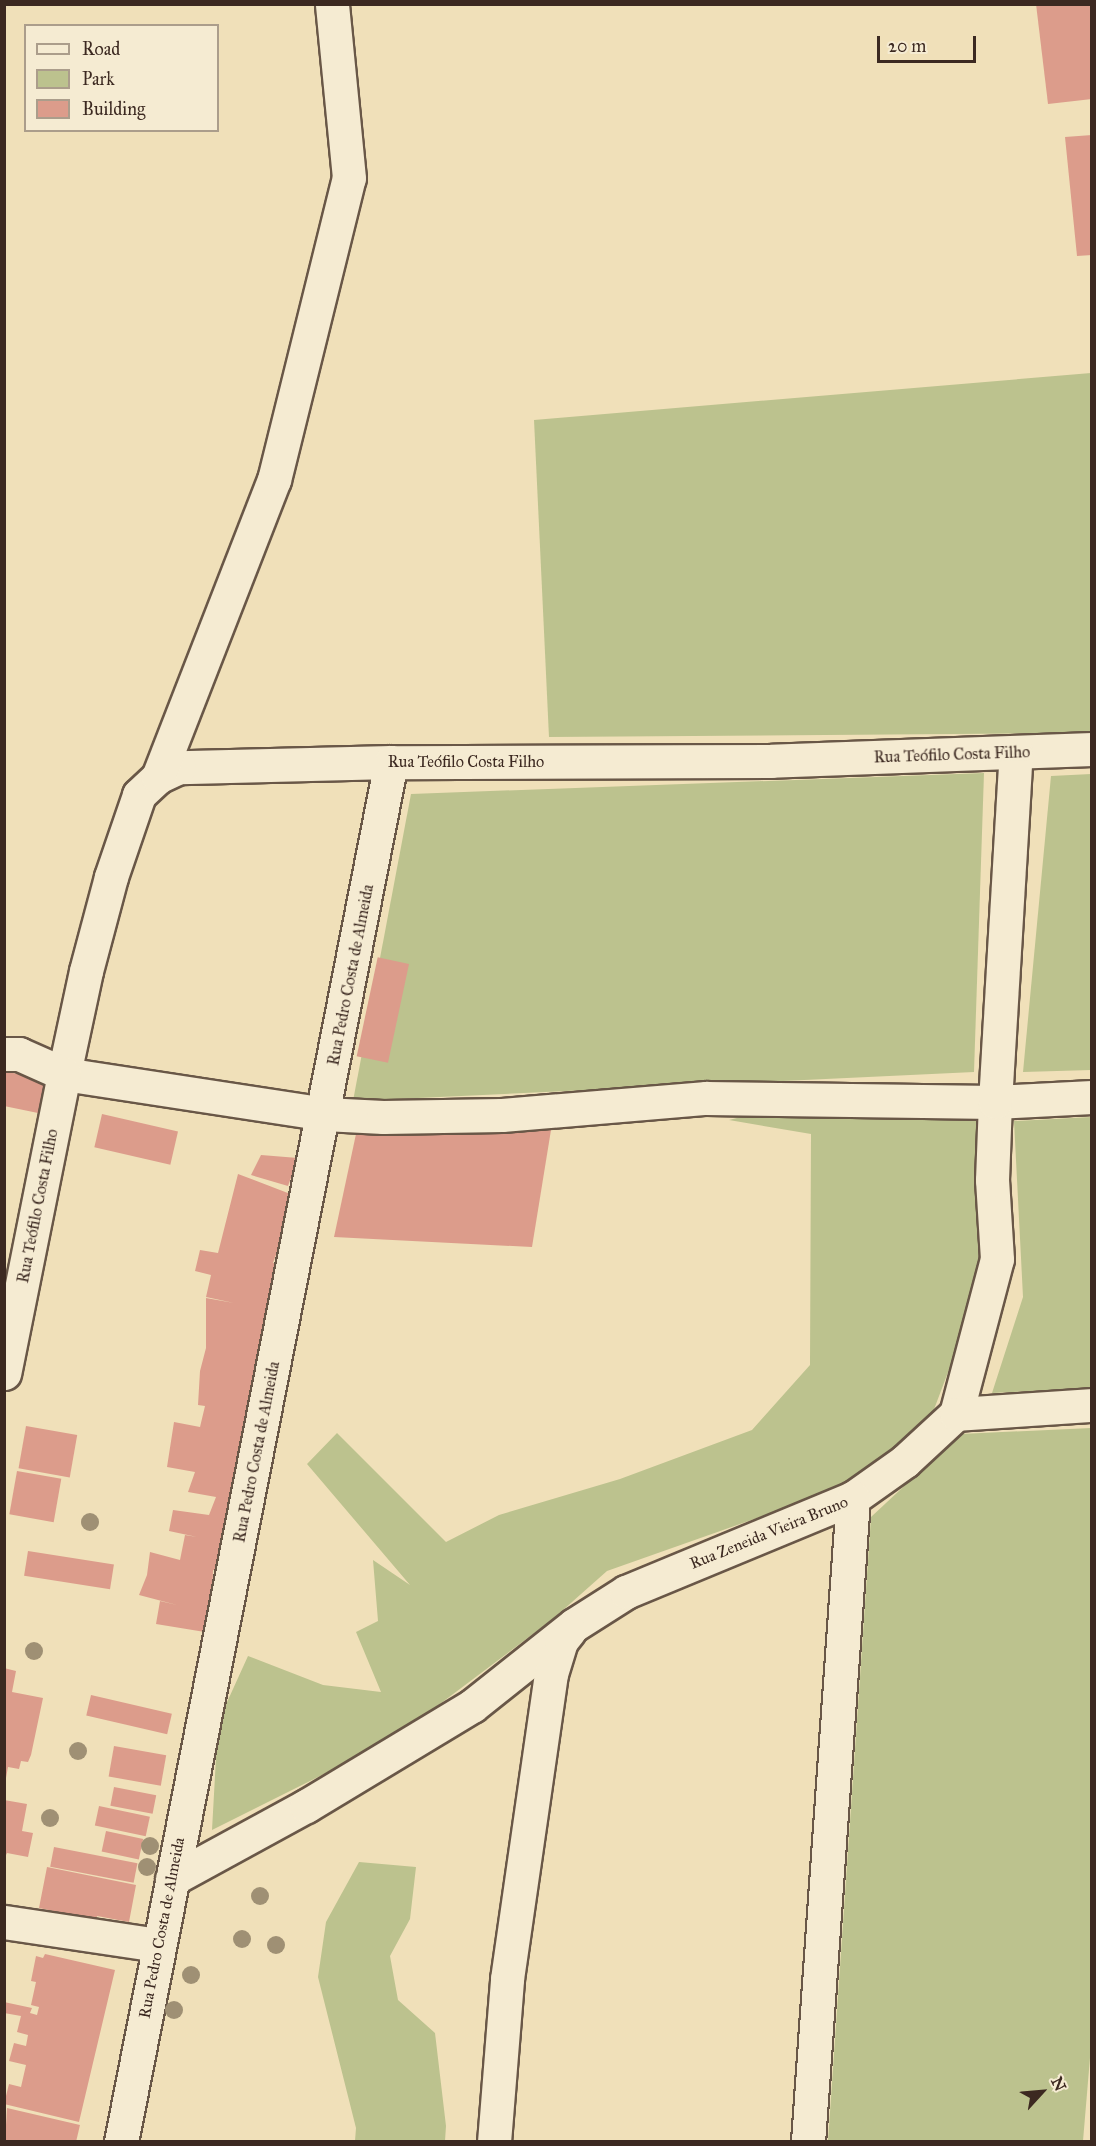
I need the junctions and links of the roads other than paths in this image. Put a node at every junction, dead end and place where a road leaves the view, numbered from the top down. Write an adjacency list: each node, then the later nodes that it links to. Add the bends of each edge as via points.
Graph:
1 (332, 4): 5 (street, via 349,178 274,480)
2 (1092, 749): 3 (street, Rua Teófilo Costa Filho)
3 (1016, 753): 4 (street, Rua Teófilo Costa Filho, via 771,761); 9 (street)
4 (391, 762): 5 (street, Rua Teófilo Costa Filho, via 179,767); 10 (street, Rua Pedro Costa de Almeida)
5 (158, 777): 7 (street, Rua Teófilo Costa Filho, via 139,795 111,877)
6 (4, 1054): 7 (street, via 19,1054)
7 (64, 1074): 10 (street); 11 (street, Rua Teófilo Costa Filho)
8 (1092, 1097): 9 (street)
9 (995, 1102): 10 (street, via 706,1098 502,1115); 14 (street, via 992,1180 997,1259)
10 (324, 1114): 17 (street, Rua Pedro Costa de Almeida)
11 (10, 1318): 12 (street, Rua Teófilo Costa Filho)
12 (4, 1373)
13 (1092, 1405): 14 (street)
14 (956, 1414): 15 (street, Rua Zeneida Vieira Bruno, via 905,1461)
15 (853, 1498): 16 (street, Rua Zeneida Vieira Bruno, via 626,1592); 22 (street)
16 (574, 1625): 17 (street, Rua Zeneida Vieira Bruno, via 472,1706 306,1806); 21 (street, via 561,1641 551,1674 507,1979)
17 (172, 1879): 19 (street, Rua Pedro Costa de Almeida)
18 (4, 1922): 19 (street)
19 (158, 1946): 20 (street, Rua Pedro Costa de Almeida)
20 (121, 2142)
21 (494, 2142)
22 (808, 2142)

